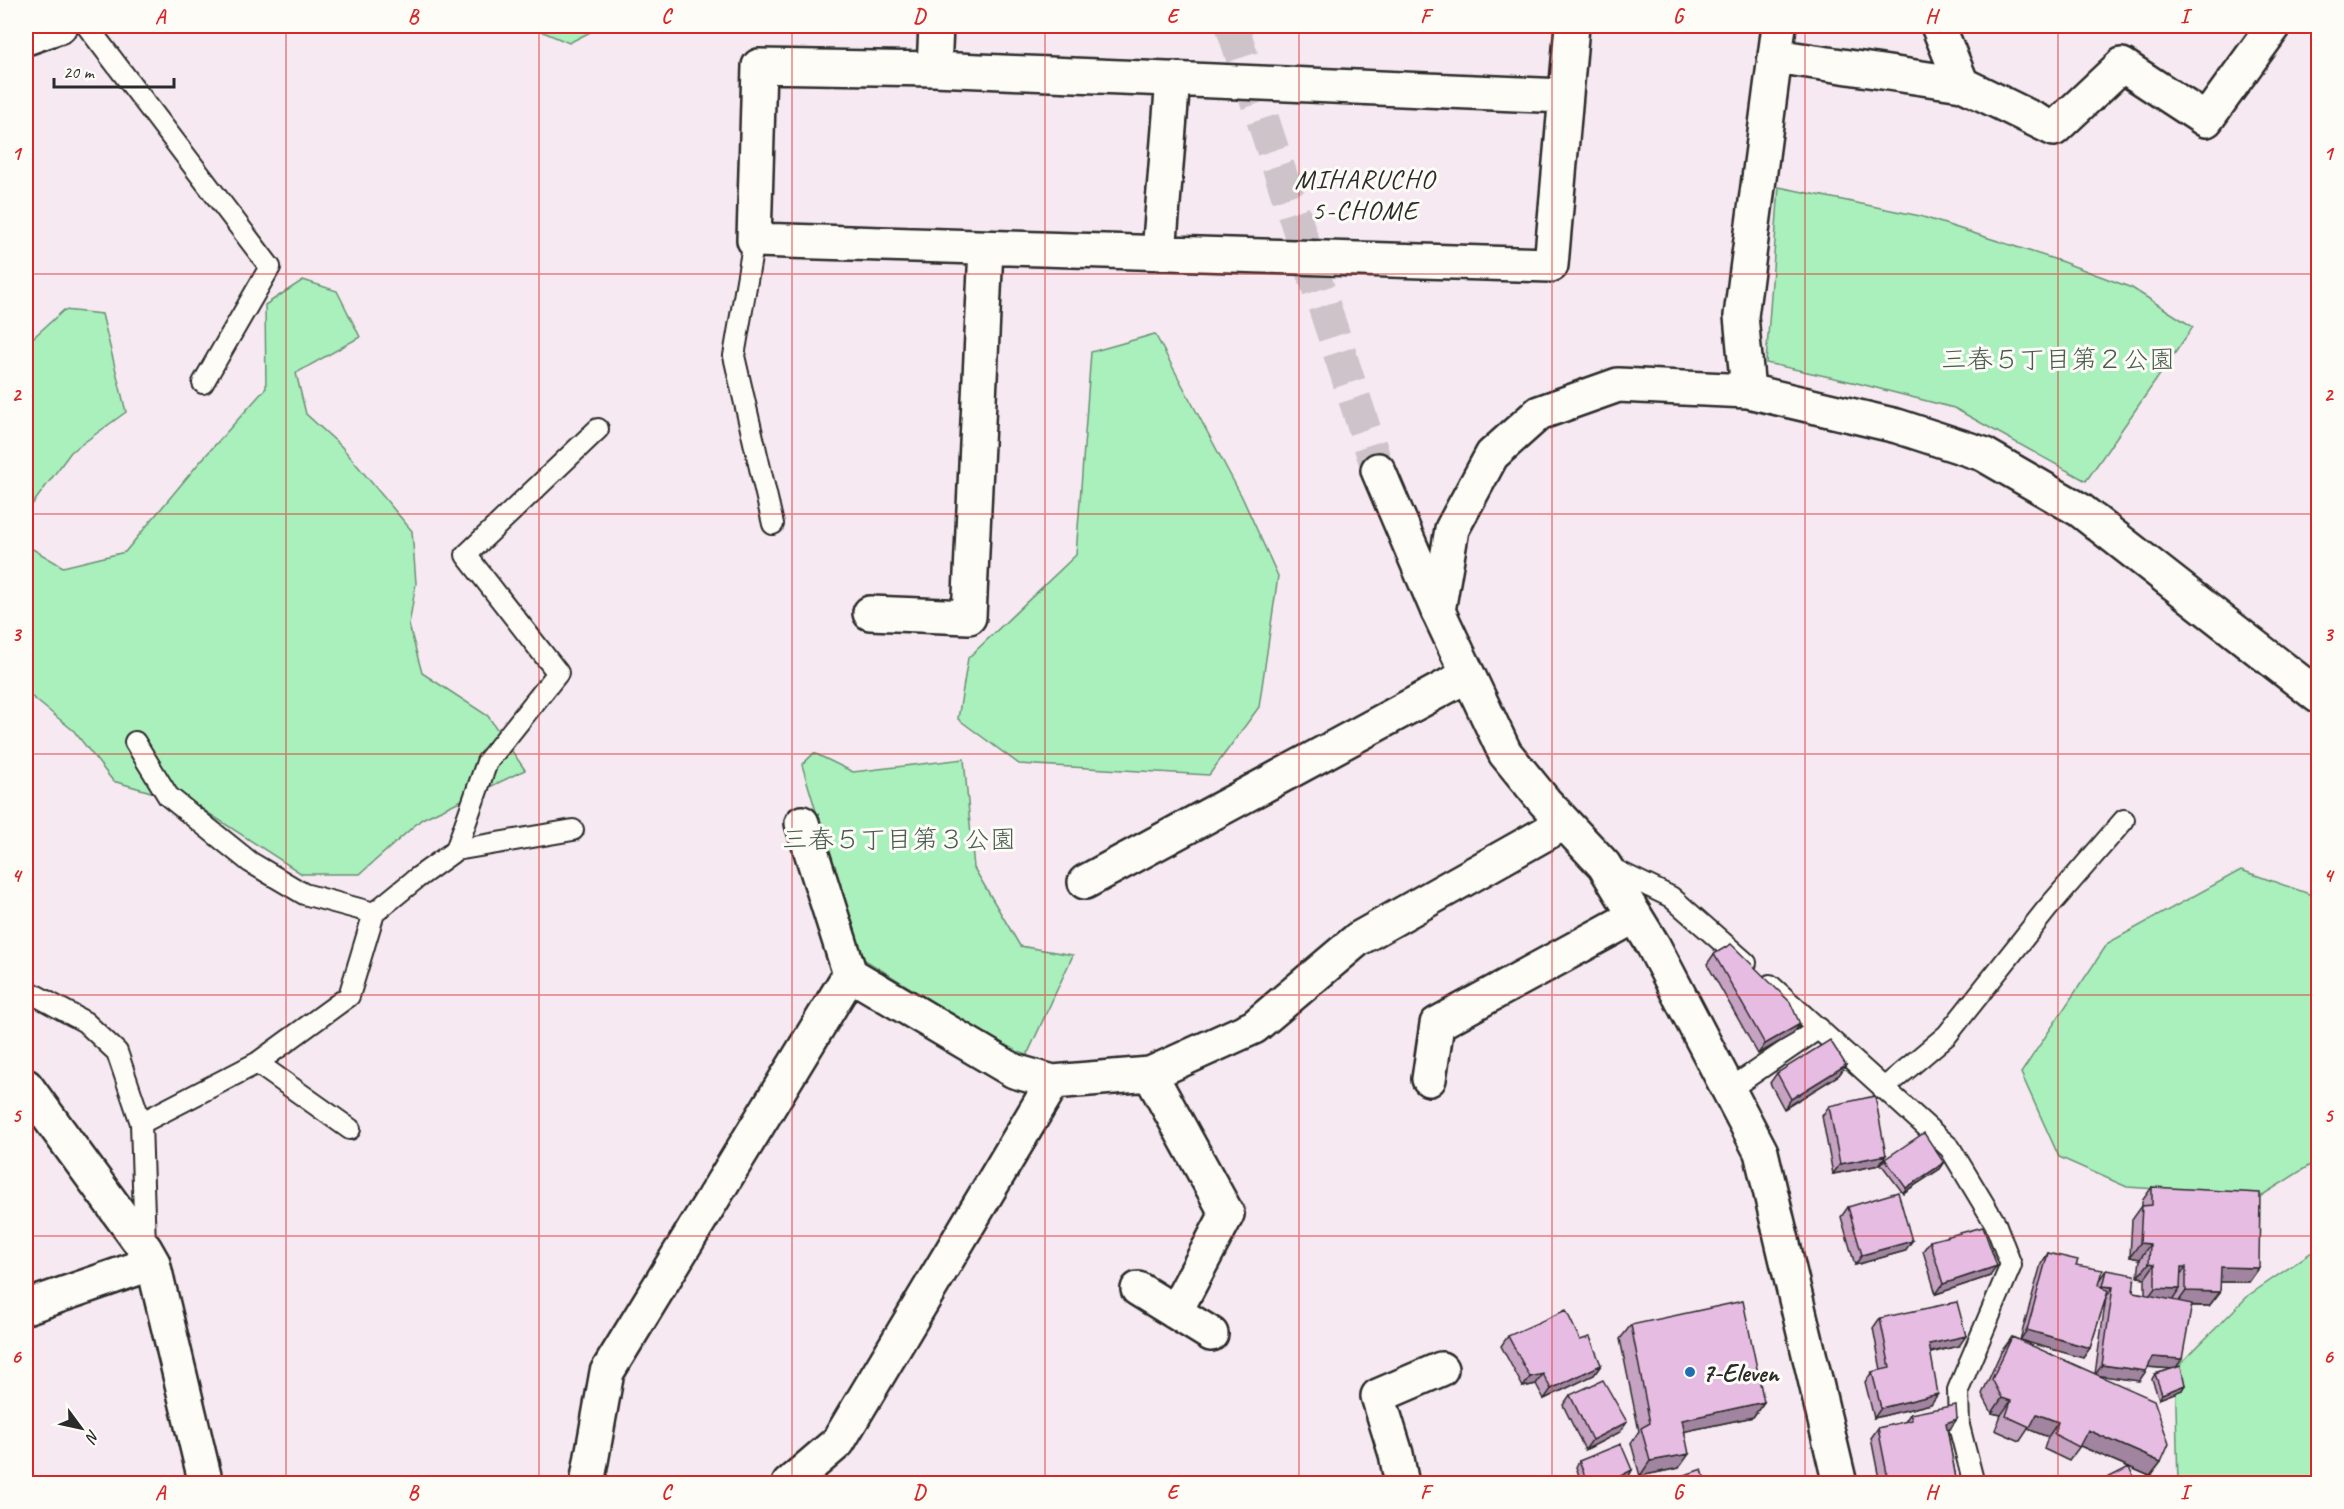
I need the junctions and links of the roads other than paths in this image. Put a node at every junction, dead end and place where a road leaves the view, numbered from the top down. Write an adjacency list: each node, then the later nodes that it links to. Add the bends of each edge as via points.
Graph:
1 (60, 26): 7 (street)
2 (87, 26): 16 (lane, via 270,267)
3 (936, 26): 9 (street)
4 (1572, 26): 12 (street)
5 (1938, 26): 11 (street)
6 (2274, 26): 11 (street, via 2206,120 2122,65 2054,129)
7 (26, 38)
8 (1777, 41): 11 (street); 17 (street, via 1741,316)
9 (934, 69): 10 (street); 13 (street, via 759,66)
10 (1173, 79): 12 (street); 15 (street)
11 (1962, 84)
12 (1565, 96): 15 (street, via 1551,265)
13 (754, 240): 14 (street); 20 (lane, via 734,356)
14 (986, 248): 15 (street); 22 (street, via 969,617)
15 (1159, 253)
16 (203, 383)
17 (1748, 391): 21 (street, via 1618,385 1539,413 1492,455 1452,529); 24 (street, via 1898,426 1983,453 2080,510)
18 (598, 429): 30 (lane, via 466,555 558,673 487,762)
19 (1378, 470): 21 (street)
20 (773, 524)
21 (1437, 611): 23 (street)
22 (870, 613)
23 (1468, 675): 28 (street, via 1505,753); 32 (street)
24 (2315, 687)
25 (135, 742): 33 (lane, via 168,796 250,862 304,894)
26 (2124, 820): 44 (lane, via 2046,910 1947,1035)
27 (802, 823): 35 (street)
28 (1564, 823): 31 (street); 39 (street, via 1358,939 1254,1027)
29 (573, 830): 30 (lane)
30 (456, 850): 33 (lane)
31 (1604, 865): 34 (street); 37 (lane, via 1671,897)
32 (1085, 882)
33 (374, 913): 38 (lane, via 349,996)
34 (1635, 916): 40 (street, via 1437,1024); 43 (street)
35 (850, 974): 41 (street, via 1014,1071); 54 (street, via 607,1372)
36 (26, 990): 45 (lane, via 85,1022 117,1052)
37 (1819, 1028): 43 (lane); 44 (lane)
38 (257, 1063): 45 (lane); 46 (lane)
39 (1150, 1074): 41 (street); 50 (street, via 1227,1214)
40 (1429, 1079)
41 (1053, 1082): 55 (street, via 838,1442)
42 (26, 1086): 47 (street)
43 (1730, 1089): 57 (street, via 1761,1152)
44 (1883, 1089): 58 (lane, via 1950,1148 1995,1223 2011,1265 1958,1390 1959,1426)
45 (141, 1123): 47 (lane)
46 (351, 1129)
47 (149, 1256): 49 (street); 53 (street)
48 (1138, 1289): 50 (street)
49 (26, 1307)
50 (1175, 1312): 51 (street)
51 (1211, 1334)
52 (1442, 1369): 56 (street, via 1378,1396)
53 (206, 1484)
54 (587, 1484)
55 (789, 1484)
56 (1402, 1484)
57 (1840, 1484)
58 (1974, 1484)

